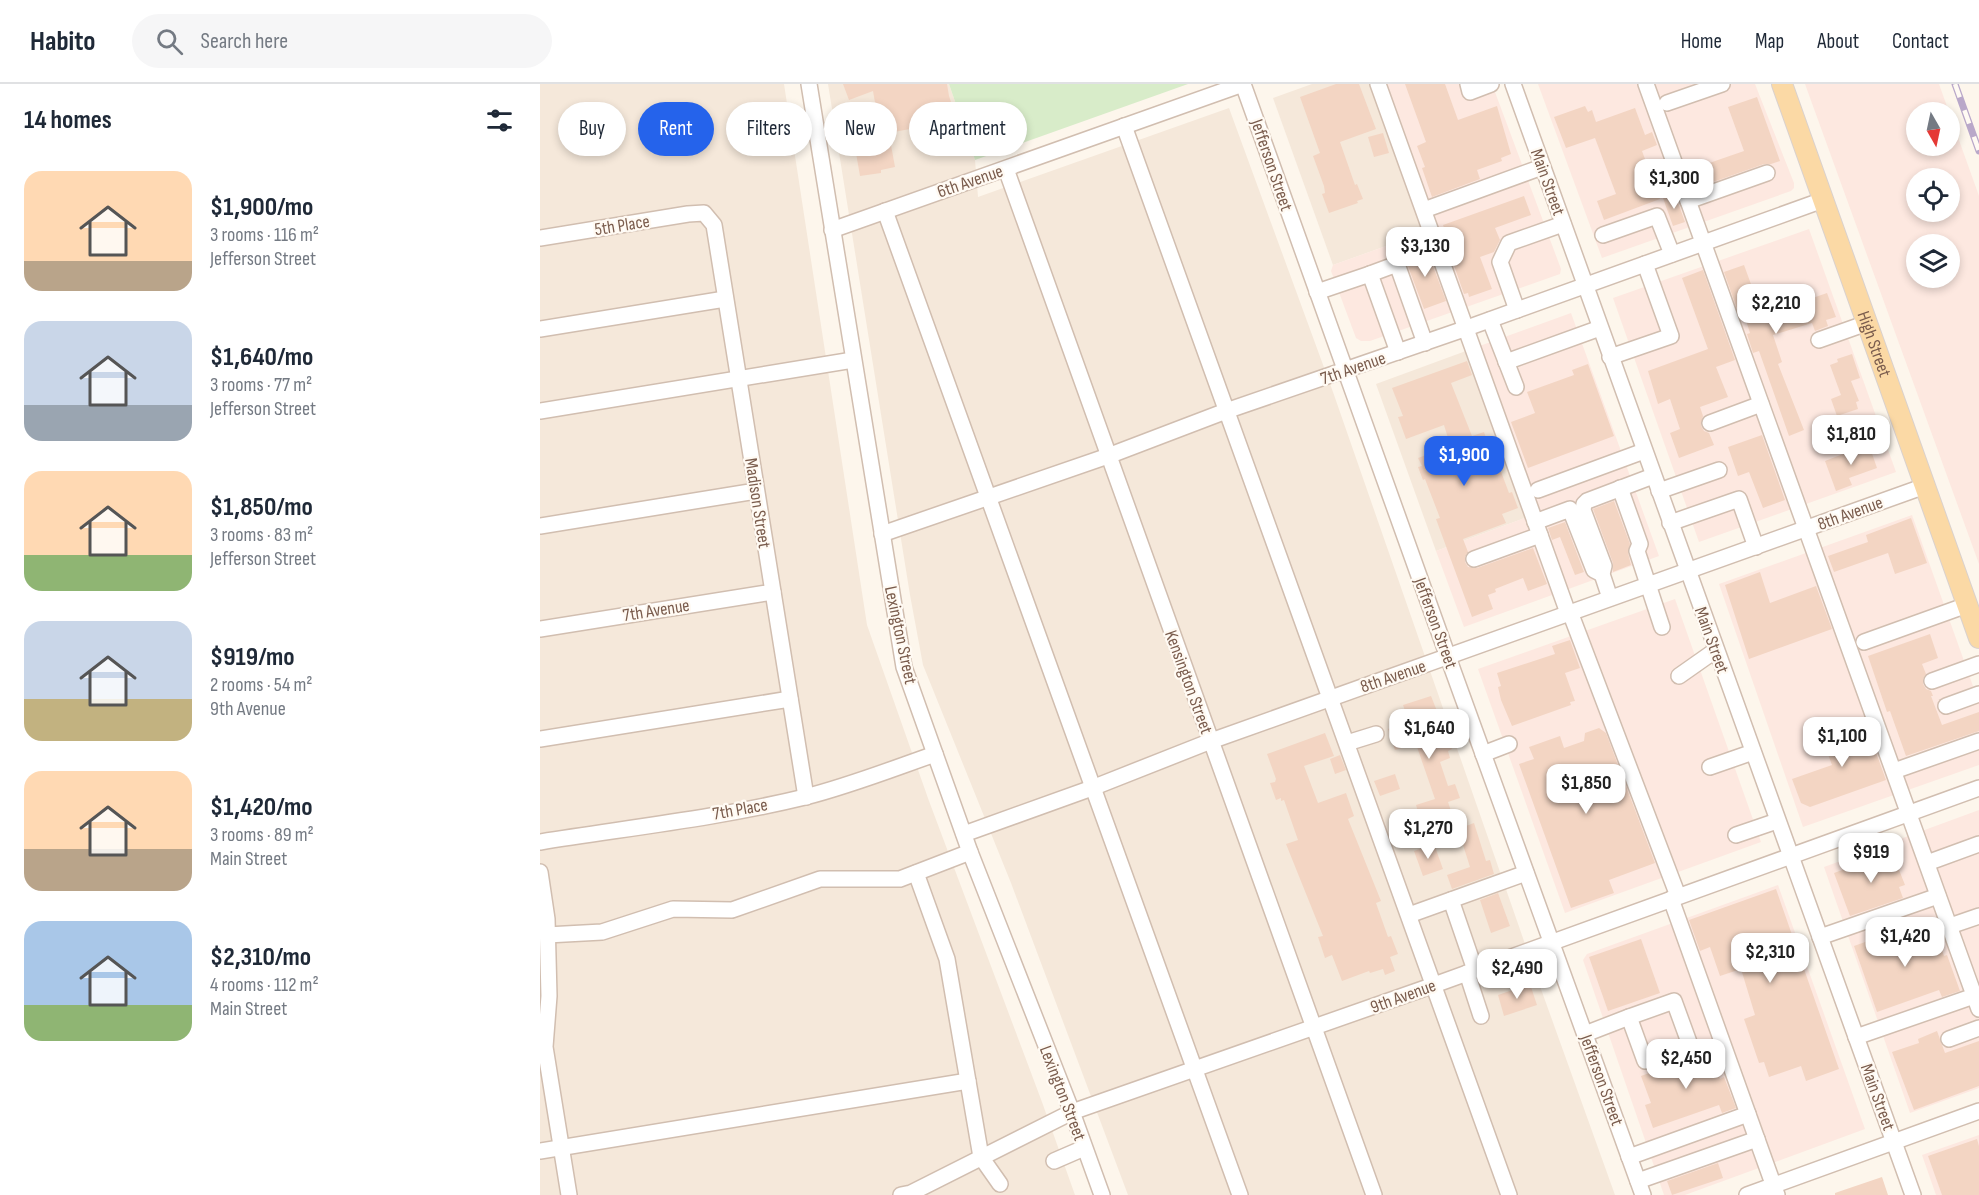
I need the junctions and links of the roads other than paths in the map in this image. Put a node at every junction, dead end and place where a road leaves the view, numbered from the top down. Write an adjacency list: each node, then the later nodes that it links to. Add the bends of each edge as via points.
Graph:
1 (809, 84): 21 (street, Lexington Street)
2 (1243, 84): 11 (street, 6th Avenue); 29 (street, Jefferson Street)
3 (1378, 84): 17 (street)
4 (1468, 84): 5 (street, via 1470,92)
5 (1491, 84)
6 (1513, 84): 12 (street, Main Street)
7 (1646, 84): 16 (street)
8 (1722, 84): 10 (street)
9 (1782, 84): 15 (main road, High Street)
10 (1667, 103)
11 (1124, 126): 13 (street, 6th Avenue); 48 (street)
12 (1542, 167): 17 (street); 20 (street, Main Street)
13 (1006, 169): 18 (street, 6th Avenue); 51 (street, Kensington Street)
14 (1767, 173): 16 (street)
15 (1823, 200): 24 (street, 7th Avenue); 33 (main road, High Street)
16 (1688, 201): 24 (street)
17 (1424, 210): 34 (street)
18 (885, 211): 21 (street, 6th Avenue); 58 (street)
19 (704, 213): 23 (street, 5th Place); 30 (street, Madison Street, via 714,225)
20 (1563, 224): 28 (street, Main Street); 31 (street, via 1509,243 1500,262)
21 (832, 230): 41 (street, Lexington Street)
22 (1603, 235): 25 (street, via 1657,216)
23 (540, 238)
24 (1703, 243): 25 (street, 7th Avenue); 46 (street)
25 (1672, 254): 26 (street, 7th Avenue)
26 (1645, 264): 28 (street, 7th Avenue); 40 (street, via 1671,336)
27 (1370, 274): 29 (street); 38 (street, via 1397,264); 39 (street)
28 (1585, 285): 31 (street, 7th Avenue); 35 (street, Main Street)
29 (1317, 292): 43 (street, Jefferson Street)
30 (725, 299): 36 (street); 44 (street, Madison Street)
31 (1517, 310): 32 (street, 7th Avenue)
32 (1490, 320): 34 (street, 7th Avenue); 42 (street)
33 (1867, 323): 37 (street); 54 (main road, High Street)
34 (1467, 328): 38 (street, 7th Avenue); 62 (street)
35 (1600, 328): 40 (street, Main Street); 42 (street)
36 (540, 329)
37 (1819, 340)
38 (1425, 343): 39 (street, 7th Avenue)
39 (1398, 352): 43 (street, 7th Avenue)
40 (1610, 357): 50 (street, Main Street)
41 (853, 360): 44 (street); 63 (street, Lexington Street)
42 (1506, 362): 45 (street)
43 (1345, 371): 48 (street, 7th Avenue); 78 (street, Jefferson Street)
44 (738, 378): 47 (street); 57 (street, Madison Street)
45 (1515, 387)
46 (1761, 404): 49 (street); 61 (street)
47 (540, 411)
48 (1226, 411): 51 (street, 7th Avenue); 83 (street)
49 (1710, 423)
50 (1644, 451): 53 (street, Main Street); 56 (street)
51 (1108, 456): 58 (street, 7th Avenue); 88 (street, Kensington Street)
52 (1719, 470): 53 (street)
53 (1656, 484): 55 (street); 59 (street, Main Street)
54 (1924, 486): 61 (street, 8th Avenue); 71 (main road, High Street)
55 (1620, 488): 67 (street, via 1583,506 1604,566); 68 (street, via 1640,544 1636,551)
56 (1538, 490)
57 (756, 491): 60 (street); 69 (street, Madison Street)
58 (988, 496): 63 (street, 7th Avenue); 97 (street)
59 (1670, 523): 64 (street, via 1739,499); 66 (street, Main Street)
60 (540, 526)
61 (1808, 528): 64 (street, 8th Avenue); 96 (street)
62 (1538, 529): 65 (street); 67 (street, via 1570,509 1594,570); 72 (street)
63 (882, 534): 93 (street, Lexington Street, via 904,667)
64 (1756, 547): 66 (street, 8th Avenue)
65 (1474, 559)
66 (1687, 571): 68 (street, 8th Avenue); 77 (street, Main Street)
67 (1602, 574): 70 (street)
68 (1648, 585): 70 (street, 8th Avenue); 73 (street)
69 (773, 592): 74 (street, 7th Avenue); 84 (street, Madison Street)
70 (1610, 598): 72 (street, 8th Avenue)
71 (1967, 605): 75 (main road, High Street); 76 (street)
72 (1569, 612): 78 (street, 8th Avenue); 113 (street)
73 (1662, 627)
74 (540, 629)
75 (1979, 638)
76 (1864, 642)
77 (1716, 650): 80 (street); 92 (street, Main Street)
78 (1448, 657): 83 (street, 8th Avenue); 94 (street, Jefferson Street)
79 (1979, 664): 81 (street)
80 (1679, 676)
81 (1932, 681)
82 (1979, 694): 85 (street)
83 (1330, 698): 88 (street, 8th Avenue); 90 (street)
84 (790, 699): 87 (street); 99 (street, Madison Street)
85 (1946, 706)
86 (1376, 734): 90 (street)
87 (540, 739)
88 (1211, 741): 97 (street, 8th Avenue); 126 (street, Kensington Street)
89 (1979, 741): 96 (street)
90 (1347, 743): 115 (street)
91 (1509, 744): 94 (street)
92 (1753, 752): 95 (street); 101 (street, Main Street)
93 (935, 754): 99 (street, 7th Place); 102 (street, Lexington Street)
94 (1483, 754): 111 (street, Jefferson Street)
95 (1710, 767)
96 (1894, 771): 100 (street)
97 (1092, 788): 102 (street, 8th Avenue); 132 (street)
98 (1979, 788): 100 (street, 9th Avenue)
99 (806, 797): 104 (street, 7th Place)
100 (1909, 813): 107 (street, 9th Avenue); 108 (street)
101 (1777, 821): 103 (street); 107 (street, Main Street)
102 (964, 834): 106 (street, Lexington Street)
103 (1736, 835)
104 (540, 842)
105 (1979, 844): 108 (street)
106 (970, 852): 110 (street); 134 (street, Lexington Street)
107 (1790, 856): 113 (street, 9th Avenue); 118 (street, Main Street)
108 (1927, 863): 112 (street)
109 (540, 872): 119 (street)
110 (916, 873): 119 (street, via 887,880 820,879 732,910 673,909 602,932); 133 (street, via 947,959)
111 (1526, 873): 114 (street); 120 (street, Jefferson Street)
112 (1938, 896): 117 (street); 118 (street)
113 (1675, 898): 120 (street, 9th Avenue); 135 (street)
114 (1451, 900): 115 (street); 121 (street)
115 (1409, 915): 122 (street)
116 (1979, 916): 117 (street)
117 (1950, 926): 123 (street)
118 (1820, 937): 129 (street, Main Street)
119 (545, 942): 131 (street, via 549,996)
120 (1552, 942): 121 (street, 9th Avenue); 128 (street, Jefferson Street)
121 (1471, 971): 122 (street, 9th Avenue); 124 (street)
122 (1434, 985): 126 (street, 9th Avenue); 153 (street)
123 (1977, 1002): 129 (street)
124 (1481, 1016)
125 (1629, 1017): 125 (street, via 1674,1001 1690,1045 1645,1061); 128 (street)
126 (1313, 1028): 132 (street, 9th Avenue); 152 (street, Kensington Street)
127 (1979, 1028): 130 (street)
128 (1585, 1034): 143 (street, Jefferson Street)
129 (1856, 1037): 138 (street, Main Street)
130 (1949, 1039)
131 (542, 1047): 139 (street)
132 (1194, 1068): 134 (street, 9th Avenue); 151 (street)
133 (968, 1081): 139 (street); 142 (street)
134 (1072, 1112): 140 (street, Lexington Street); 142 (street, 9th Avenue)
135 (1748, 1114): 137 (street); 143 (street)
136 (1978, 1115): 138 (street)
137 (1757, 1139): 146 (street); 147 (street)
138 (1894, 1142): 147 (street); 155 (street, Main Street)
139 (561, 1148): 141 (street); 148 (street)
140 (1084, 1148): 144 (street); 150 (street, Lexington Street)
141 (540, 1151)
142 (981, 1157): 145 (street); 149 (street, 9th Avenue)
143 (1629, 1157): 146 (street, Jefferson Street)
144 (1053, 1161)
145 (1000, 1184)
146 (1641, 1188)
147 (1775, 1190): 154 (street)
148 (569, 1195)
149 (901, 1195)
150 (1101, 1195)
151 (1240, 1195)
152 (1374, 1195)
153 (1509, 1195)
154 (1747, 1195)
155 (1913, 1195)

